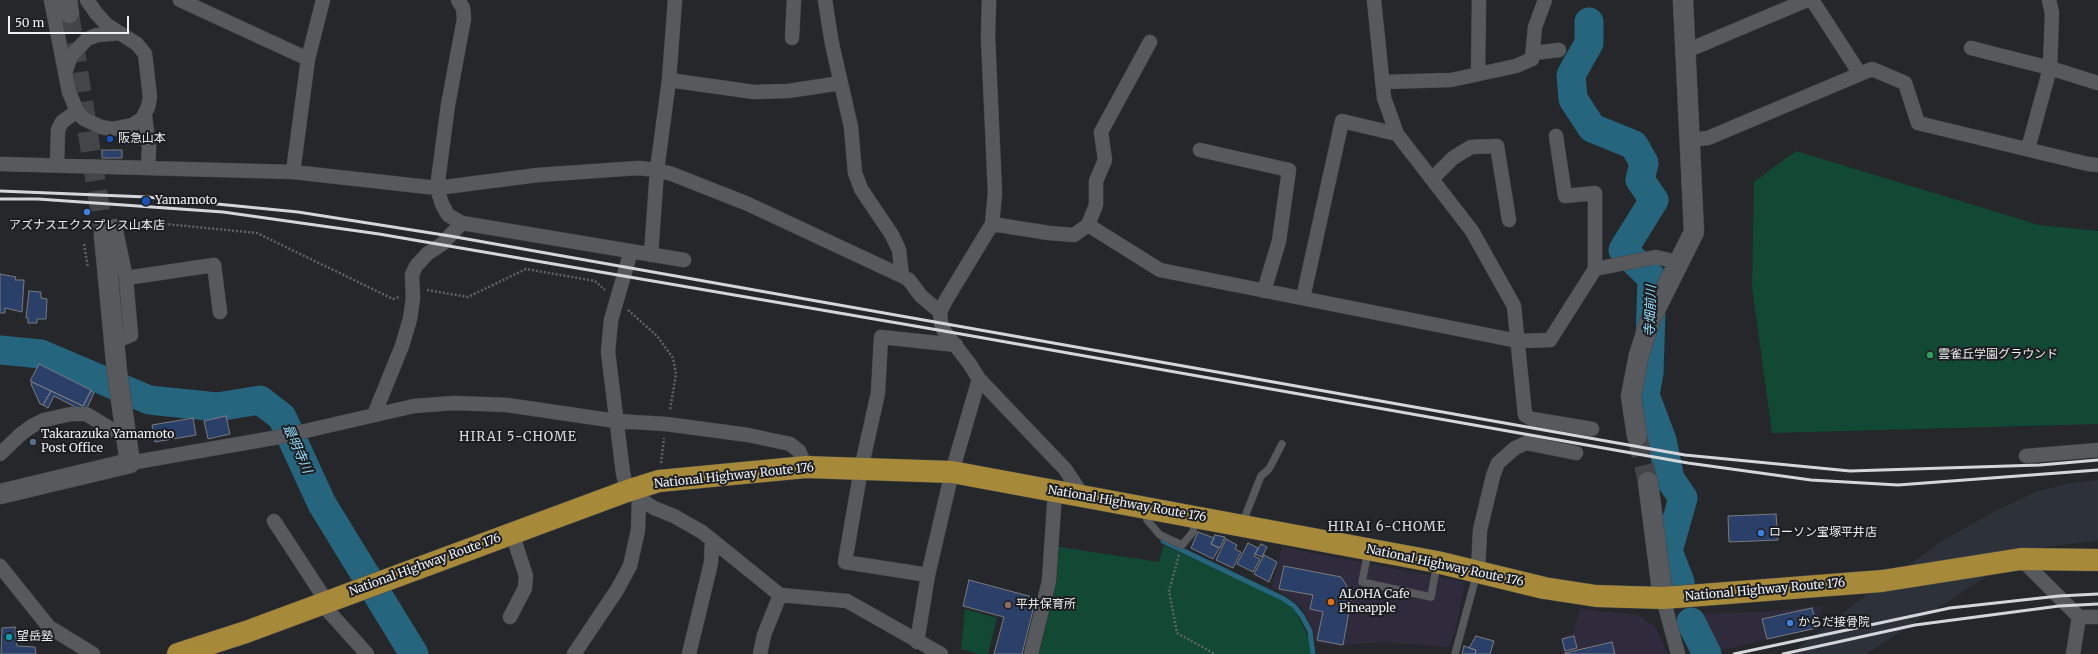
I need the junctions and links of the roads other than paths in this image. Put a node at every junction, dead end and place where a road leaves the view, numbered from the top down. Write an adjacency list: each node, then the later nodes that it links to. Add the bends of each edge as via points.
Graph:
1 (51, 0): 26 (street)
2 (87, 0): 17 (street, via 107,25)
3 (180, 0): 24 (street)
4 (323, 0): 24 (street)
5 (458, 0): 47 (street, via 464,19 448,105)
6 (675, 0): 29 (street)
7 (794, 0): 18 (street)
8 (825, 0): 31 (street)
9 (989, 0): 50 (street, via 988,37 995,193)
10 (1374, 0): 30 (street)
11 (1479, 0): 27 (street)
12 (1545, 0): 23 (street, via 1535,27)
13 (1683, 0): 22 (street)
14 (1807, 0): 22 (street)
15 (1812, 0): 28 (street)
16 (2049, 0): 25 (street, via 2052,13)
17 (120, 33): 26 (street, via 97,35 87,39 71,56); 34 (street, via 137,44 145,54 150,97)
18 (792, 38)
19 (1150, 42): 51 (street, via 1101,132 1105,160 1096,181 1096,205)
20 (1971, 48): 25 (street)
21 (1559, 50): 23 (street)
22 (1686, 51): 37 (street)
23 (1533, 53): 27 (street, via 1532,59 1516,66)
24 (308, 59): 45 (street)
25 (2050, 68): 32 (street); 38 (street)
26 (66, 70): 33 (street, via 69,92)
27 (1478, 74): 30 (street, via 1451,80)
28 (1860, 74): 37 (street, via 1708,138); 38 (street, via 1872,69 1905,83 1918,123)
29 (668, 80): 31 (street, via 754,92 788,91); 44 (street)
30 (1382, 82): 35 (street, via 1384,98)
31 (841, 83): 58 (street, via 852,127 855,173 861,189 899,250)
32 (2098, 83)
33 (77, 111): 34 (street, via 92,124 112,129 132,125); 41 (street, via 62,122 58,130)
34 (145, 116): 43 (street, via 149,148)
35 (1397, 134): 46 (street); 61 (street, via 1342,121)
36 (1556, 136): 57 (street, via 1565,196 1595,193)
37 (1690, 140): 56 (street, via 1694,232)
38 (2028, 149): 42 (street)
39 (1200, 150): 60 (street, via 1289,170 1279,241)
40 (0, 164): 41 (street)
41 (57, 165): 43 (street)
42 (2098, 165)
43 (148, 167): 45 (street)
44 (657, 170): 47 (street, via 638,168 538,175); 54 (street); 58 (street, via 748,204)
45 (293, 172): 47 (street)
46 (1432, 179): 48 (street, via 1453,158 1471,147 1497,146); 64 (street, via 1472,231 1514,306)
47 (437, 188): 49 (street, via 448,215)
48 (1509, 220)
49 (462, 223): 53 (street); 68 (street, via 416,266 412,275 410,319)
50 (992, 224): 51 (street, via 1074,235); 63 (street)
51 (1088, 225): 60 (street, via 1160,270)
52 (110, 230): 59 (street); 65 (street)
53 (631, 251): 54 (street); 69 (street, via 611,320 608,352)
54 (651, 255): 55 (street)
55 (684, 260)
56 (1677, 262): 57 (street, via 1656,258); 71 (street, via 1651,318 1639,355 1631,396)
57 (1594, 269): 64 (street, via 1550,340)
58 (902, 276): 63 (street)
59 (126, 278): 62 (street, via 214,266); 65 (street, via 131,335)
60 (1264, 291): 61 (street)
61 (1303, 298): 64 (street)
62 (220, 312)
63 (940, 312): 66 (street, via 944,331)
64 (1518, 341): 70 (street, via 1525,415 1532,419)
65 (114, 342): 72 (street)
66 (956, 345): 67 (street); 80 (street, via 881,337 878,393)
67 (979, 379): 81 (street); 86 (street, via 1065,469)
68 (374, 415): 69 (street, via 414,406 454,403 507,405); 78 (street, via 279,437)
69 (616, 421): 79 (street, via 666,424 748,435 790,444 799,452); 85 (street, via 623,473)
70 (1592, 429)
71 (1637, 436)
72 (126, 438): 76 (street, via 86,414 71,414 44,420 32,426); 78 (street)
73 (1282, 444): 90 (lane, via 1269,469 1261,476)
74 (2098, 450): 77 (street)
75 (1576, 452): 98 (street, via 1526,443 1514,448 1498,463 1480,530)
76 (0, 454)
77 (2026, 456)
78 (130, 463): 84 (street)
79 (806, 467): 80 (highway, National Highway Route 176); 85 (highway, National Highway Route 176, via 659,481)
80 (861, 469): 81 (highway, National Highway Route 176); 99 (street, via 845,562)
81 (952, 472): 83 (highway, National Highway Route 176); 99 (street)
82 (1648, 482): 101 (street)
83 (1055, 491): 86 (highway, National Highway Route 176); 114 (street, via 1049,581)
84 (0, 494)
85 (633, 495): 91 (highway, National Highway Route 176); 92 (street, via 674,516); 110 (street, via 638,530 630,566)
86 (1083, 496): 87 (highway, National Highway Route 176)
87 (1146, 507): 88 (highway, National Highway Route 176); 88 (lane, via 1147,520 1160,535 1182,545 1193,532)
88 (1196, 516): 90 (highway, National Highway Route 176)
89 (274, 521): 102 (street)
90 (1242, 525): 93 (highway, National Highway Route 176)
91 (512, 533): 102 (highway, National Highway Route 176); 104 (street, via 526,576 525,588)
92 (712, 540): 100 (street); 111 (street, via 711,563)
93 (1369, 549): 96 (highway, National Highway Route 176); 96 (lane, via 1362,582 1431,596)
94 (2020, 559): 95 (highway, National Highway Route 176); 101 (highway, National Highway Route 176, via 1882,581); 103 (street)
95 (2098, 560)
96 (1438, 562): 98 (highway, National Highway Route 176)
97 (0, 566): 107 (street, via 49,627)
98 (1478, 571): 101 (highway, National Highway Route 176, via 1544,588 1596,596); 115 (lane)
99 (928, 575): 106 (street)
100 (780, 595): 106 (street, via 847,601); 112 (street, via 764,635)
101 (1663, 598): 116 (street)
102 (324, 603): 108 (highway, National Highway Route 176); 109 (street)
103 (2079, 616): 105 (street); 117 (street)
104 (510, 617)
105 (2098, 617)
106 (917, 642): 113 (street)
107 (93, 654)
108 (178, 654)
109 (367, 654)
110 (574, 654)
111 (688, 654)
112 (760, 654)
113 (941, 654)
114 (1031, 654)
115 (1455, 654)
116 (1678, 654)
117 (2073, 654)

